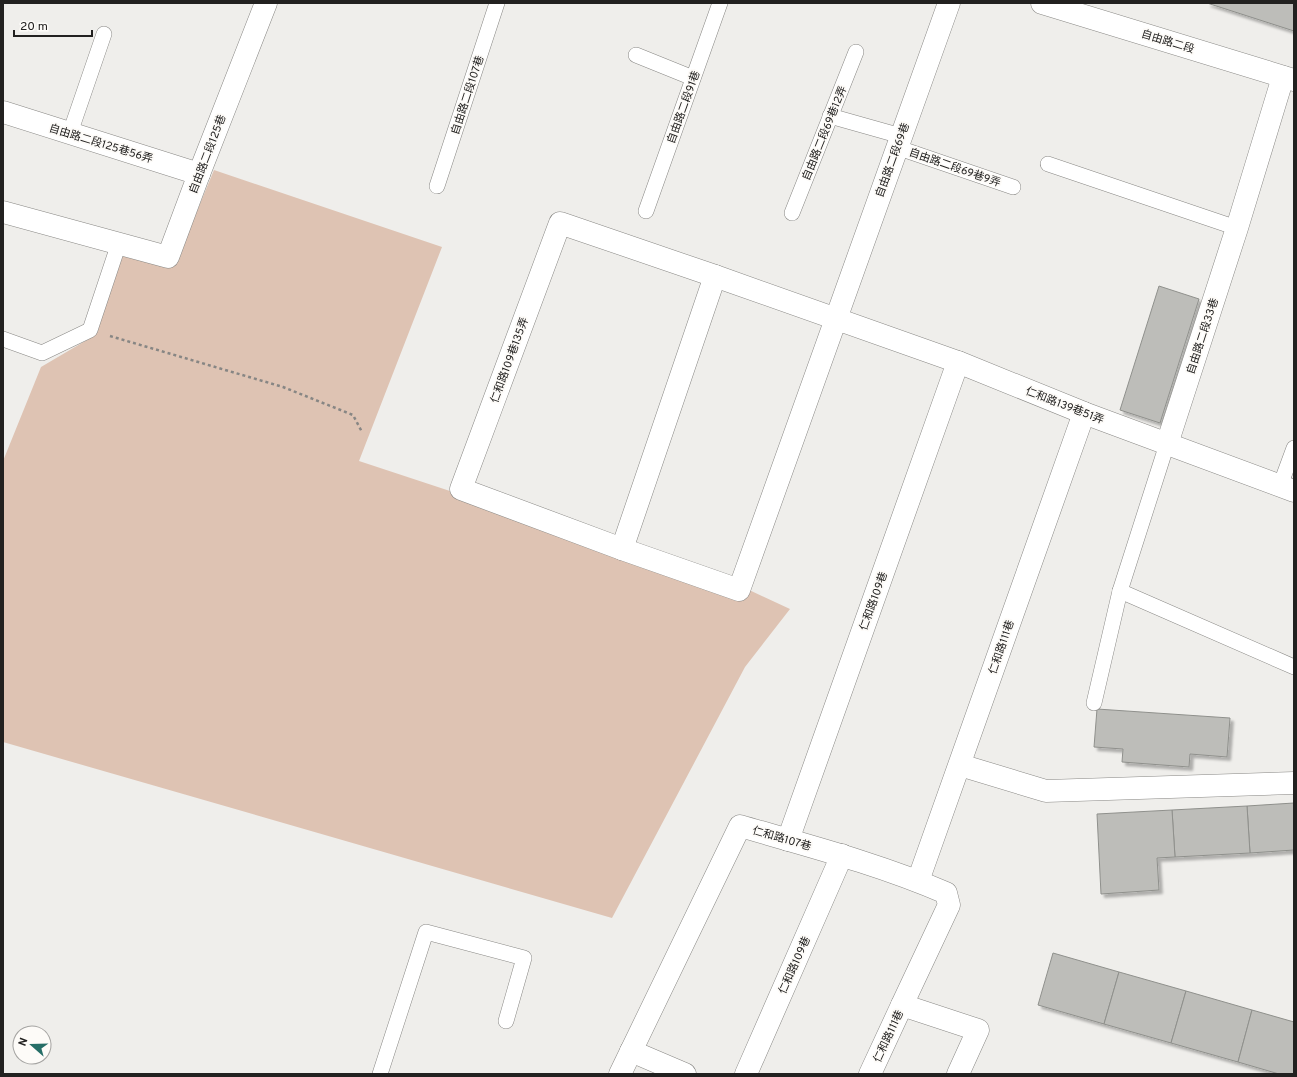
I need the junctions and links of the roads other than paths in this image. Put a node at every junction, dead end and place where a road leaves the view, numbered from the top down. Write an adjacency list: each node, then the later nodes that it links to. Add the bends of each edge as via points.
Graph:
1 (266, 3): 16 (street, 自由路二段125巷)
2 (497, 3): 17 (lane, 自由路二段107巷)
3 (720, 3): 9 (lane, 自由路二段91巷)
4 (949, 3): 14 (street, 自由路二段69巷)
5 (1042, 3): 10 (street, 自由路二段)
6 (104, 34): 13 (lane)
7 (856, 52): 12 (lane, 自由路二段69巷12弄)
8 (636, 55): 9 (lane)
9 (693, 78): 19 (lane, 自由路二段91巷)
10 (1289, 78): 22 (street, 自由路二段33巷)
11 (3, 112): 13 (street, 自由路二段125巷56弄)
12 (830, 116): 14 (lane, 自由路二段69巷9弄); 21 (lane, 自由路二段69巷12弄)
13 (70, 133): 16 (street, 自由路二段125巷56弄)
14 (898, 142): 18 (lane, 自由路二段69巷9弄); 25 (street, 自由路二段69巷)
15 (1048, 164): 22 (lane)
16 (199, 174): 23 (street, 自由路二段125巷, via 168,257)
17 (437, 186)
18 (1013, 187)
19 (646, 211)
20 (3, 212): 23 (street)
21 (792, 213)
22 (1237, 228): 29 (street, 自由路二段33巷)
23 (119, 243): 26 (lane, via 90,330 42,353)
24 (715, 276): 25 (street, 仁和路109巷135弄); 32 (street); 32 (street, 仁和路109巷135弄, via 560,223 461,489)
25 (836, 318): 27 (street, 仁和路139巷51弄); 32 (street, 仁和路109巷135弄, via 739,590)
26 (3, 339)
27 (958, 362): 28 (street, 仁和路139巷51弄); 38 (street, 仁和路109巷)
28 (1084, 413): 29 (street, 仁和路139巷51弄); 36 (street, 仁和路111巷)
29 (1167, 444): 31 (street, 仁和路139巷51弄); 33 (lane)
30 (1294, 448): 31 (lane)
31 (1287, 489)
32 (622, 549)
33 (1120, 591): 34 (lane); 35 (lane)
34 (1294, 667)
35 (1094, 703)
36 (960, 765): 37 (street, via 1046,791); 40 (street, 仁和路111巷)
37 (1294, 783)
38 (788, 840): 39 (street, 仁和路107巷); 43 (street, 仁和路107巷, via 740,826)
39 (842, 855): 40 (street, 仁和路107巷); 47 (street, 仁和路109巷)
40 (918, 881): 41 (street, 仁和路107巷, via 946,893 949,905)
41 (902, 1005): 48 (street, 仁和路111巷); 49 (street, 仁和路111巷, via 978,1030)
42 (506, 1021): 44 (lane, via 524,958 426,932)
43 (630, 1051): 45 (street, 仁和路107巷); 46 (street)
44 (380, 1074)
45 (620, 1074)
46 (685, 1074)
47 (746, 1074)
48 (870, 1074)
49 (958, 1074)

